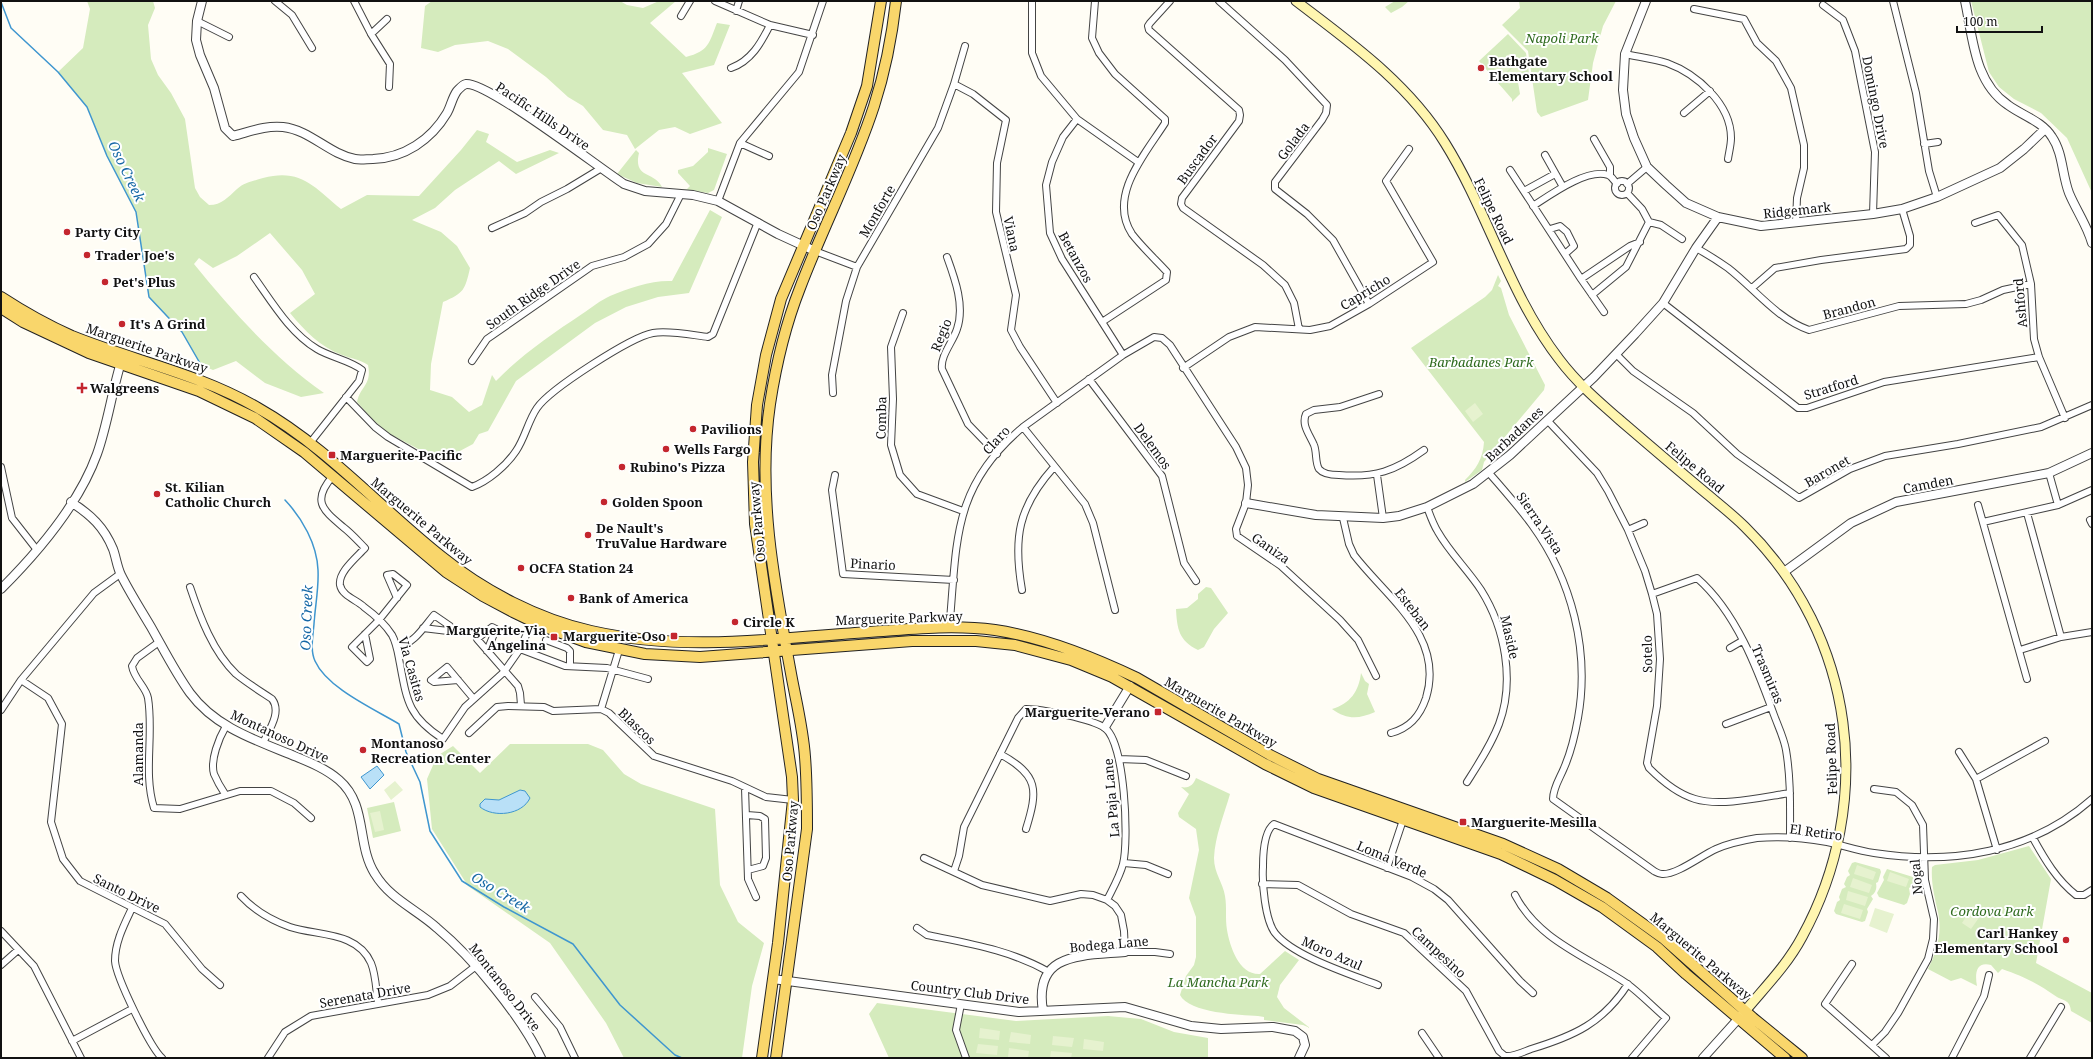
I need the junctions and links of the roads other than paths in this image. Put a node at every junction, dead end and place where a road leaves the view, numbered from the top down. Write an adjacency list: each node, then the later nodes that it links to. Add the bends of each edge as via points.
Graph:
1 (202, 1): 23 (street, Pacific Hills Drive)
2 (275, 1): 29 (street, via 292,15)
3 (354, 1): 25 (street)
4 (690, 1): 21 (street)
5 (715, 1): 20 (street)
6 (739, 1): 20 (street)
7 (823, 1): 26 (street)
8 (881, 1): 73 (main road, Oso Parkway, via 867,86 851,133)
9 (896, 1): 75 (main road, Oso Parkway, via 883,74 874,107)
10 (1032, 1): 36 (street, via 1032,53 1041,76)
11 (1095, 1): 46 (street, via 1091,30 1098,53 1115,74 1165,119)
12 (1170, 1): 91 (street, Buscador, via 1150,23 1149,30 1239,110 1240,115 1182,198 1181,204 1183,208 1264,265 1285,285 1294,302)
13 (1219, 1): 86 (street, Golada, via 1285,60 1327,105 1322,120 1275,182 1275,189 1307,214 1333,240)
14 (1296, 1): 100 (main road, Felipe Road, via 1375,62 1420,108 1445,142 1465,179 1529,314)
15 (1646, 1): 30 (street, Ridgemark)
16 (1893, 1): 41 (street, via 1914,85)
17 (1965, 1): 37 (street, via 1977,62 1989,87 2002,101 2037,121)
18 (1824, 5): 62 (street, Domingo Drive, via 1843,20 1855,50 1875,152)
19 (1694, 9): 66 (street, via 1744,19 1757,43 1776,61 1791,88 1804,153)
20 (736, 11): 24 (street)
21 (681, 16)
22 (387, 19): 25 (street)
23 (197, 22): 27 (street); 48 (street, Pacific Hills Drive, via 196,40 200,55 214,88 225,128 233,136 257,129 283,127 309,135 341,154 355,159 399,155 419,144 447,113 461,86 467,84 498,96)
24 (770, 25): 26 (street); 31 (street, via 761,44 742,64)
25 (371, 34): 33 (street, via 390,64)
26 (813, 35): 40 (street, via 799,72)
27 (228, 37)
28 (964, 46): 32 (street, Monforte)
29 (312, 48)
30 (1625, 54): 34 (street, via 1668,63); 47 (street, Ridgemark, via 1623,90 1626,114)
31 (730, 68)
32 (954, 84): 78 (street, Monforte, via 938,128); 104 (street, Viana, via 973,94 1006,120 997,163 996,212 1016,295 1011,330)
33 (389, 87)
34 (1710, 91): 35 (street); 45 (street, via 1726,113 1731,137)
35 (1684, 113)
36 (1077, 119): 46 (street); 90 (street, Betanzos, via 1060,143 1046,184 1050,233 1062,259)
37 (2045, 129): 58 (street, Ridgemark, via 2000,168); 72 (street, via 2052,137 2060,156 2070,193)
38 (1594, 139): 51 (street, via 1610,167)
39 (1938, 142): 41 (street)
40 (740, 143): 44 (street); 59 (street)
41 (1924, 144): 58 (street, via 1928,171)
42 (1409, 149): 86 (street, Capricho, via 1386,181 1433,262)
43 (1545, 155): 50 (street)
44 (770, 156)
45 (1728, 159)
46 (1138, 162): 90 (street, via 1125,200 1128,222 1132,233 1167,272 1167,277)
47 (1647, 167): 53 (street); 63 (street, Ridgemark, via 1686,203)
48 (600, 169): 57 (street, Pacific Hills Drive, via 624,184 645,191); 68 (street, via 525,213)
49 (1510, 170): 55 (street)
50 (1554, 174): 54 (street); 55 (street)
51 (1610, 175): 52 (street); 54 (street, via 1583,178)
52 (1617, 184): 53 (street); 56 (street, via 1617,192 1623,195)
53 (1627, 184): 56 (street)
54 (1563, 187): 60 (street)
55 (1524, 192): 60 (street)
56 (1627, 193): 65 (street, via 1642,208)
57 (681, 194): 59 (street, Pacific Hills Drive); 97 (street, South Ridge Drive, via 666,224 648,244 624,257 592,266 487,339)
58 (1937, 197): 61 (street, Ridgemark)
59 (718, 201): 64 (street, Pacific Hills Drive)
60 (1533, 206): 69 (street)
61 (1902, 209): 62 (street, Ridgemark); 82 (street, via 1910,244 1901,251 1775,268)
62 (1873, 214): 66 (street, Ridgemark)
63 (1718, 217): 66 (street, Ridgemark, via 1761,226); 74 (street, Barbadanes)
64 (758, 222): 73 (street, Pacific Hills Drive); 103 (street, via 713,334 708,337 654,332 625,345 545,398 531,417 516,451 497,472 477,485 466,486 442,468 388,438)
65 (1649, 222): 70 (street, via 1661,225); 71 (street)
66 (1796, 222)
67 (1975, 223): 81 (street, Ashford, via 1998,215 2022,245)
68 (492, 228)
69 (1550, 229): 76 (street); 76 (street, via 1560,226 1567,232 1574,246)
70 (1682, 239)
71 (1640, 242): 80 (street); 83 (street, via 1626,267)
72 (2092, 243)
73 (803, 246): 75 (street, Pacific Hills Drive); 152 (main road, Oso Parkway, via 781,299 771,334 756,420 753,462 755,524)
74 (1696, 248): 82 (street, Brandon); 85 (street, Barbadanes)
75 (815, 252): 78 (street); 151 (main road, Oso Parkway, via 799,289 779,356 766,442 768,528)
76 (1565, 254): 80 (street)
77 (947, 257): 112 (street, Regio, via 960,304 960,318 955,336 942,361 942,369 968,424)
78 (857, 267): 101 (street, Monforte, via 846,301 832,375)
79 (254, 277): 103 (street, via 292,328 312,345 362,370 359,381)
80 (1581, 279): 83 (street)
81 (2031, 284): 82 (street, Brandon, via 2003,290 1966,304 1899,306 1813,330 1799,326); 95 (street, Ashford, via 2034,339)
82 (1752, 288)
83 (1592, 295): 88 (street)
84 (1, 297): 96 (main road, Marguerite Parkway, via 48,324)
85 (1663, 303): 93 (street, Barbadanes); 95 (street, Stratford, via 1798,408 1807,408 1884,382)
86 (1369, 304): 91 (street, Capricho, via 1330,326 1310,330)
87 (1, 308): 96 (main road, Marguerite Parkway, via 44,333 89,353)
88 (1604, 312)
89 (904, 313): 126 (street, Comba, via 891,348 891,445 900,475 917,494)
90 (1102, 322): 94 (street, Betanzos)
91 (1299, 329): 98 (street, Capricho, via 1255,327 1229,337)
92 (1162, 338): 94 (street, Claro, via 1154,337); 98 (street, Ganiza, via 1170,345)
93 (1616, 354): 100 (street, Barbadanes); 106 (street, Baronet, via 1634,371 1693,413 1737,454 1799,498 1850,469 1886,456 2011,434)
94 (1123, 355): 99 (street, Claro)
95 (2039, 357): 106 (street, Ashford)
96 (123, 359): 109 (main road, Marguerite Parkway, via 203,381 228,391 284,424); 119 (main road, Marguerite Parkway, via 255,418 298,447); 121 (street, via 98,453 88,477)
97 (472, 360)
98 (1183, 368): 122 (street, Ganiza, via 1242,458 1248,485)
99 (1089, 379): 104 (street, Claro); 137 (street, Delemos, via 1162,476 1184,563)
100 (1582, 388): 107 (street, Barbadanes); 134 (main road, Felipe Road, via 1746,527)
101 (834, 393)
102 (1379, 394): 118 (street, via 1340,407 1314,410 1304,418 1304,425 1315,447 1318,468 1323,472 1356,477)
103 (346, 397): 109 (street)
104 (1057, 403): 108 (street, Claro)
105 (2092, 405): 106 (street, Baronet)
106 (2065, 418)
107 (1547, 420): 115 (street, Barbadanes); 132 (street, Sotelo, via 1597,473)
108 (1023, 427): 112 (street, Claro); 114 (street)
109 (310, 443): 152 (main road, Marguerite Parkway, via 442,558 487,588 527,608 590,631 656,642 708,643)
110 (1424, 450): 118 (street, via 1399,466)
111 (2092, 453): 116 (street, Camden)
112 (997, 454): 126 (street, Claro, via 985,467)
113 (1, 467): 133 (street, via 12,518)
114 (1054, 467): 140 (street, via 1031,495 1022,518 1018,542); 143 (street, via 1085,504 1093,523)
115 (1489, 473): 125 (street, Barbadanes, via 1474,484); 195 (street, Sierra Vista, via 1526,517 1545,546 1563,579 1574,614 1581,674 1579,711 1570,751 1554,790)
116 (2049, 473): 124 (street); 134 (street, Camden, via 1896,502 1851,523)
117 (835, 475): 136 (street, Pinario, via 832,490 843,574)
118 (1377, 475): 129 (street)
119 (333, 476): 144 (street, Via Casitas, via 323,490 322,506 328,515 365,548 341,577 341,586); 145 (main road, Marguerite Parkway, via 446,572 483,596)
120 (2092, 490): 124 (street)
121 (71, 502): 133 (street); 135 (street, Montanoso Drive, via 101,526 113,550)
122 (1246, 503): 128 (street, Barbadanes); 167 (street, Ganiza, via 1236,529 1237,536 1281,566 1340,620 1358,640)
123 (1978, 504): 130 (street)
124 (2058, 505): 127 (street)
125 (1427, 507): 129 (street, Barbadanes); 190 (street, Maside, via 1438,532 1481,590 1492,610 1504,648 1505,699 1500,723 1491,744)
126 (963, 511): 136 (street, Claro, via 958,529)
127 (2027, 513): 130 (street); 150 (street)
128 (1343, 518): 129 (street, Barbadanes); 182 (street, Esteban, via 1354,555 1415,626 1426,646 1430,663 1430,686 1423,707 1410,725)
129 (1383, 518)
130 (1983, 522): 161 (street)
131 (1644, 523): 132 (street)
132 (1628, 530): 141 (street, Sotelo)
133 (37, 550): 139 (street)
134 (1784, 572): 205 (main road, Felipe Road, via 1812,618 1839,696 1846,743 1847,782)
135 (120, 574): 155 (street, Montanoso Drive); 170 (street, via 94,593)
136 (954, 580): 147 (street, Claro)
137 (1196, 581)
138 (190, 587): 184 (street, via 199,614 222,657 236,674 276,704 277,711)
139 (1, 589)
140 (1022, 590)
141 (1652, 594): 154 (street, Trasmiras, via 1697,578 1709,589); 193 (street, Sotelo, via 1657,614 1660,659 1657,706 1647,763 1649,768 1680,793 1695,800 1716,801)
142 (397, 598): 144 (street)
143 (1115, 610)
144 (379, 620): 149 (street); 156 (street, Via Casitas, via 393,637)
145 (532, 622): 158 (street); 159 (main road, Marguerite Parkway, via 586,642)
146 (423, 628): 156 (street, via 410,644)
147 (951, 628): 151 (main road, Marguerite Parkway, via 931,627); 199 (main road, Marguerite Parkway, via 1012,633 1115,667 1270,755)
148 (2092, 632): 150 (street)
149 (364, 634)
150 (2061, 637): 161 (street)
151 (785, 638): 152 (main road, Marguerite Parkway); 160 (main road, Oso Parkway)
152 (771, 639): 163 (main road, Oso Parkway)
153 (546, 640): 164 (street, via 570,651)
154 (1742, 641): 157 (street); 175 (street, Trasmiras, via 1758,671)
155 (159, 642): 179 (street, Montanoso Drive, via 191,694 204,709); 194 (street, Alamanda, via 137,658 132,666 134,675 148,697 148,790 154,808 180,809)
156 (397, 648): 173 (street, Via Casitas, via 410,705 423,724 444,739 455,719)
157 (1730, 648)
158 (520, 649): 164 (street, via 559,665); 166 (street)
159 (619, 650): 163 (main road, Marguerite Parkway, via 700,657); 165 (street)
160 (787, 650): 163 (main road, Marguerite Parkway); 172 (main road, Marguerite Parkway, via 912,641 976,641 1015,645 1071,660); 232 (main road, Oso Parkway, via 805,754 808,801 807,829)
161 (2020, 650): 168 (street)
162 (487, 651): 166 (street)
163 (773, 651): 197 (main road, Oso Parkway)
164 (570, 666): 165 (street)
165 (613, 670): 169 (street); 176 (street)
166 (504, 672): 173 (street); 174 (street, via 518,686)
167 (1376, 676)
168 (2027, 678)
169 (648, 679)
170 (21, 680): 177 (street); 220 (street, Santo Drive, via 48,698 62,724 51,822 63,860 80,881)
171 (458, 680): 173 (street)
172 (1130, 686): 180 (street); 199 (main road, Marguerite Parkway, via 1272,768 1314,788)
173 (473, 698)
174 (521, 705): 176 (street, Blascos, via 553,710); 181 (street, Blascos, via 497,708)
175 (1771, 707): 178 (street); 193 (street, Trasmiras, via 1786,749)
176 (601, 709): 191 (street, Blascos, via 654,756 732,781)
177 (1, 710)
178 (1726, 724)
179 (226, 726): 184 (street, Montanoso Drive); 194 (street, via 215,751 214,773)
180 (1105, 728): 186 (street, via 1038,709 1026,709 1018,718); 187 (street, La Paja Lane, via 1111,734)
181 (469, 733)
182 (1391, 733)
183 (2045, 741): 189 (street)
184 (263, 743): 228 (street, Montanoso Drive, via 320,766 347,787 356,802 366,852 374,873 390,894 436,927)
185 (1960, 752): 189 (street)
186 (1000, 754): 202 (street, via 1024,769 1032,783 1034,795); 212 (street, via 964,827)
187 (1119, 759): 188 (street, via 1146,760); 209 (street, La Paja Lane, via 1126,843)
188 (1186, 776)
189 (1976, 780): 206 (street)
190 (1467, 782)
191 (745, 788): 197 (street, Blascos, via 766,797); 198 (street)
192 (1874, 789): 208 (street, Nogal, via 1896,792 1912,805 1923,825)
193 (1790, 793): 203 (street, Trasmiras)
194 (225, 794): 200 (street, via 240,791 271,791 294,803)
195 (1553, 799): 203 (street, El Retiro, via 1661,875 1671,873 1718,848 1756,838)
196 (2092, 799): 204 (street, El Retiro)
197 (793, 800): 231 (main road, Oso Parkway)
198 (746, 815): 211 (street); 211 (street, via 765,819 766,858 763,866)
199 (1404, 816): 210 (street); 243 (main road, Marguerite Parkway, via 1501,854 1582,895 1658,947 1686,974)
200 (311, 818)
201 (1274, 824): 210 (street, Loma Verde); 214 (street, Moro Azul, via 1270,826 1263,852)
202 (1026, 829)
203 (1790, 838): 205 (street, El Retiro)
204 (2033, 838): 206 (street, El Retiro); 215 (street, via 2053,872 2068,888 2076,895 2084,895)
205 (1839, 845): 208 (street, El Retiro, via 1873,854); 243 (main road, Felipe Road, via 1824,891 1803,936 1776,976)
206 (1997, 850): 208 (street, El Retiro)
207 (924, 858): 212 (street)
208 (1925, 858): 246 (street, Nogal, via 1926,880 1934,919 1928,959 1898,1014)
209 (1124, 863): 213 (street, via 1146,865); 219 (street, La Paja Lane)
210 (1387, 868): 236 (street, Loma Verde, via 1423,883 1440,894)
211 (748, 870): 218 (street, via 748,879)
212 (954, 871): 219 (street, via 982,885 1050,901 1081,894)
213 (1168, 874)
214 (1262, 884): 233 (street, Campesino, via 1298,886 1351,914 1404,932 1466,991 1502,1054 1508,1056 1563,1040 1587,1027 1618,999); 235 (street, Moro Azul, via 1266,910 1274,932 1297,951)
215 (2092, 890)
216 (1515, 895): 233 (street, via 1523,910 1543,932)
217 (241, 896): 238 (street, via 258,912 284,925 340,937 353,944 370,963)
218 (756, 897)
219 (1107, 900): 224 (street, via 1121,915)
220 (132, 908): 234 (street, Santo Drive, via 165,924 202,969); 241 (street, via 119,936 115,962)
221 (917, 928): 229 (street, via 927,935 1010,953)
222 (1, 931): 223 (street)
223 (18, 950): 227 (street); 245 (street, via 34,966)
224 (1125, 952): 225 (street, Bodega Lane); 229 (street, Bodega Lane, via 1068,958 1058,963)
225 (1170, 954)
226 (1852, 964): 246 (street, via 1825,1004)
227 (1, 965)
228 (476, 966): 238 (street, Serenata Drive, via 450,986 428,994); 250 (street, Montanoso Drive, via 520,1022)
229 (1050, 972): 242 (street, Bodega Lane, via 1042,982 1040,995)
230 (1989, 975): 262 (street, via 1984,996)
231 (773, 979): 232 (street, Country Club Drive); 252 (main road, Oso Parkway)
232 (786, 980): 239 (street, Country Club Drive); 253 (main road, Oso Parkway)
233 (1628, 984): 257 (street, via 1666,1018)
234 (220, 985)
235 (1378, 986)
236 (1534, 994)
237 (535, 997): 251 (street, via 560,1027)
238 (378, 1003): 249 (street, Serenata Drive, via 311,1016 285,1032)
239 (961, 1004): 242 (street, Country Club Drive, via 1018,1012); 254 (street, via 956,1030)
240 (2061, 1007): 263 (street)
241 (132, 1009): 245 (street); 248 (street)
242 (1043, 1011): 255 (street, Country Club Drive, via 1125,1007 1191,1026 1221,1029 1273,1027 1295,1031 1303,1037 1305,1045)
243 (1742, 1014): 258 (street); 259 (main road, Marguerite Parkway); 260 (main road, Marguerite Parkway)
244 (1422, 1033): 256 (street)
245 (72, 1041): 247 (street)
246 (1872, 1045): 261 (street)
247 (81, 1058)
248 (162, 1058)
249 (268, 1058)
250 (541, 1058)
251 (575, 1058)
252 (762, 1058)
253 (776, 1058)
254 (966, 1058)
255 (1299, 1058)
256 (1439, 1058)
257 (1632, 1058)
258 (1703, 1058)
259 (1786, 1058)
260 (1802, 1058)
261 (1886, 1058)
262 (1952, 1058)
263 (2030, 1058)

